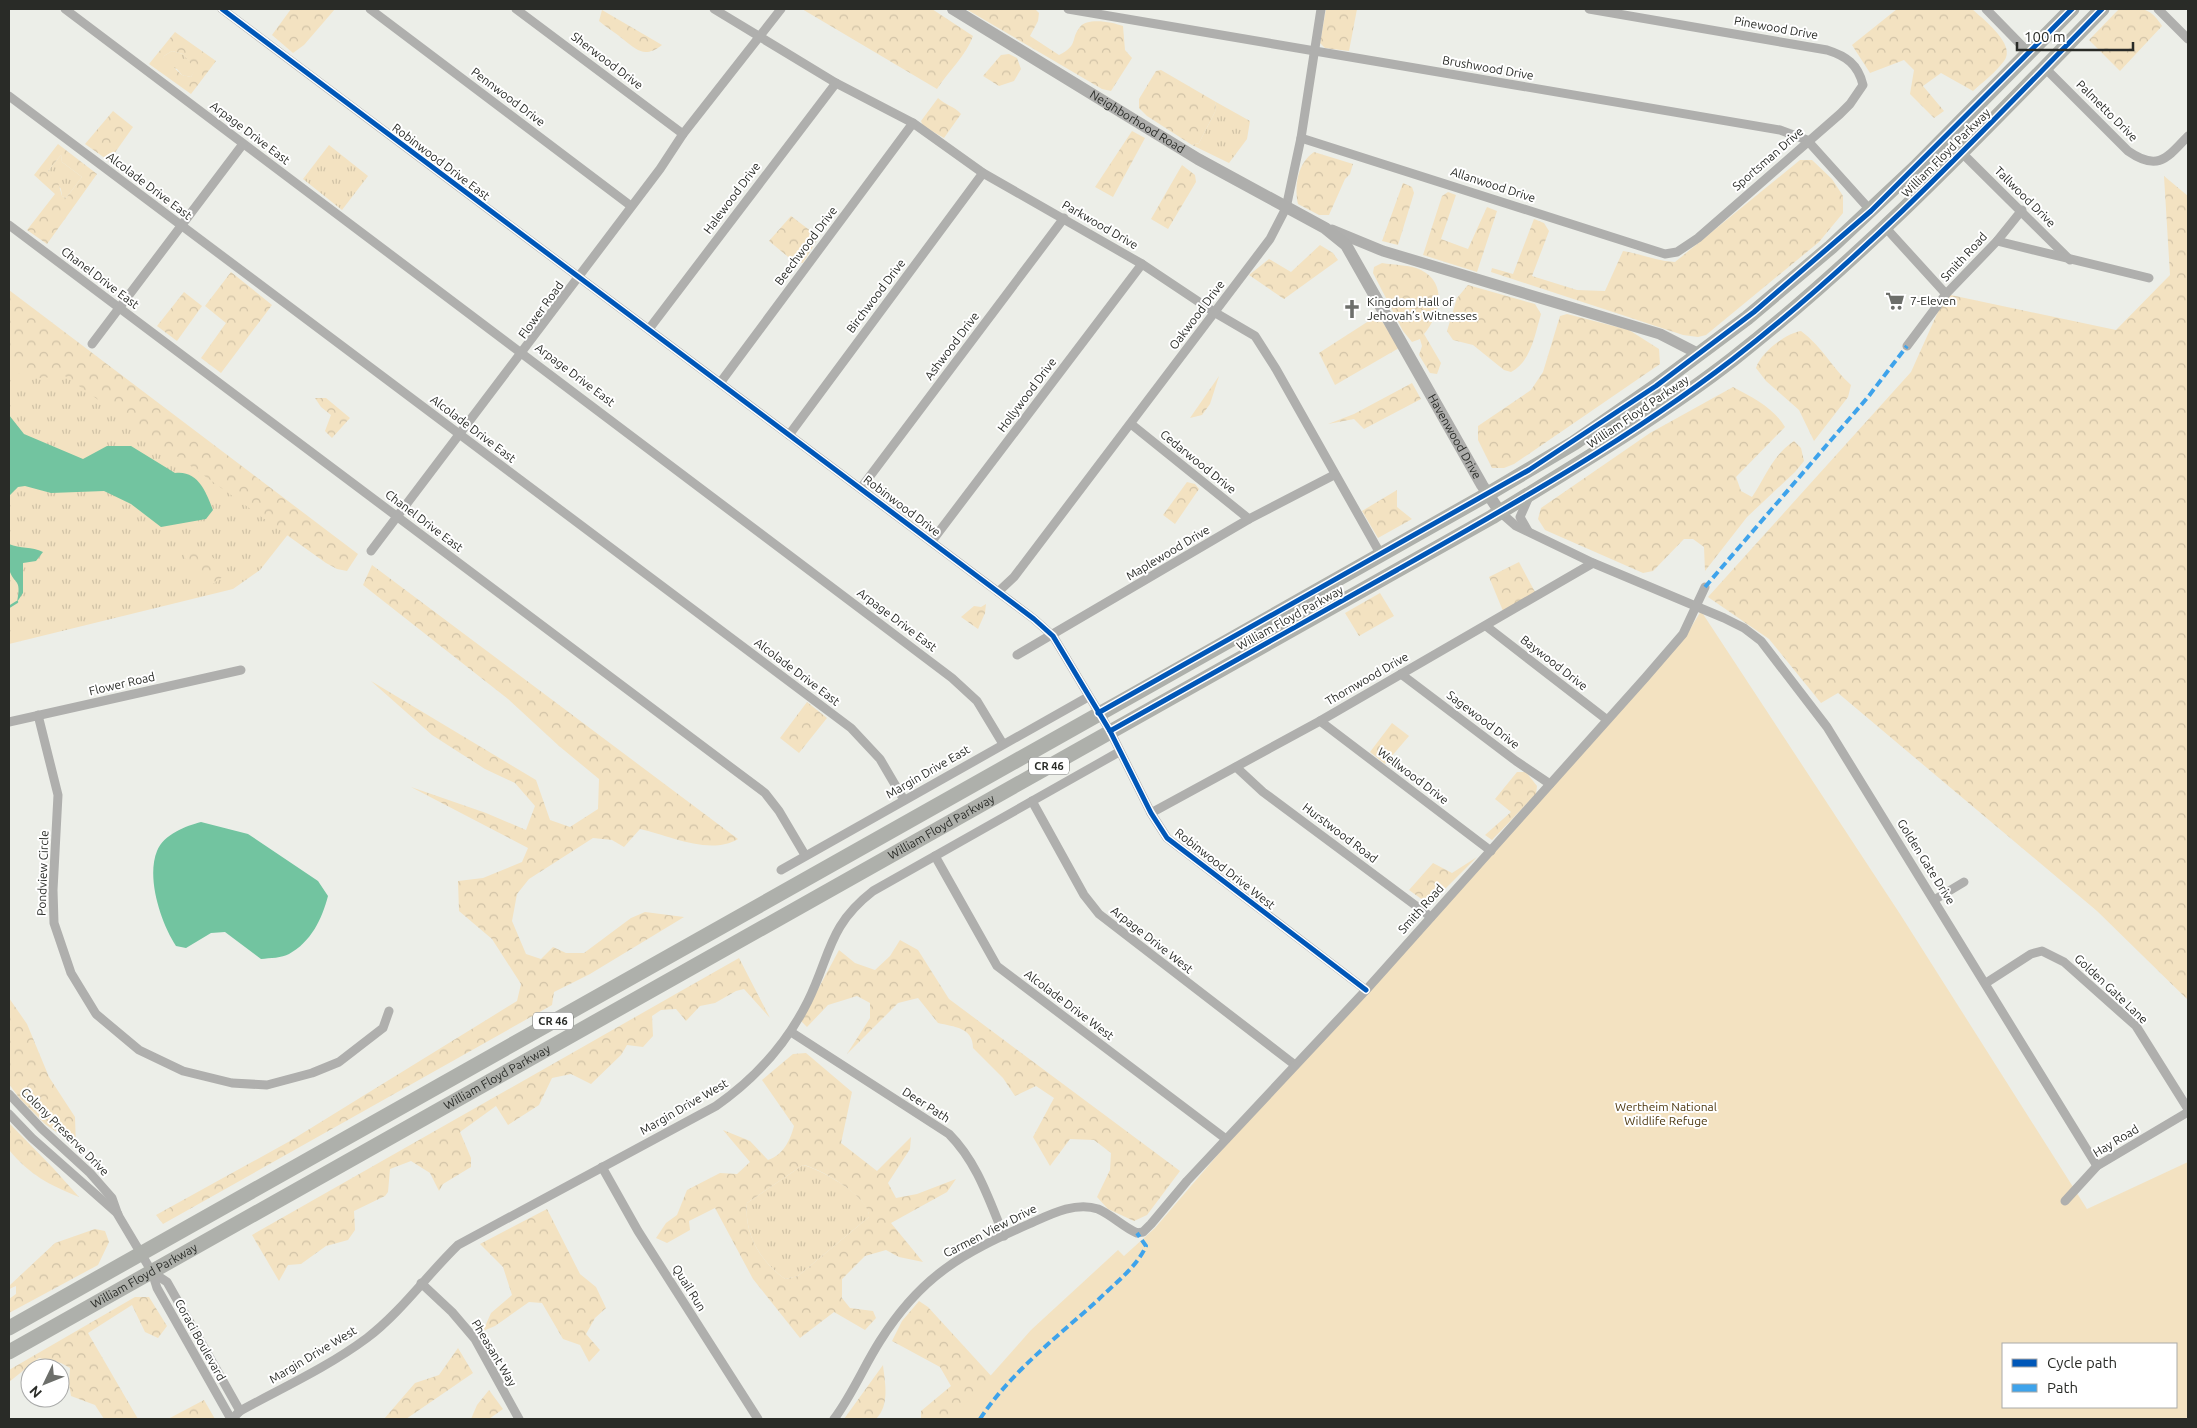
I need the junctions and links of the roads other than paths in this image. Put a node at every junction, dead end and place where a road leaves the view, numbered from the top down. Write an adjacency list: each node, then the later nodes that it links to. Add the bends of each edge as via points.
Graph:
1 (65, 9): 28 (street, Arpage Drive East)
2 (222, 9): 46 (street, Robinwood Drive East)
3 (370, 9): 31 (street, Pennwood Drive)
4 (516, 9): 24 (street, Sherwood Drive)
5 (714, 9): 15 (street, Parkwood Drive)
6 (781, 9): 15 (street, Flower Road)
7 (953, 9): 32 (main road, Neighborhood Road, via 1198,159)
8 (1068, 9): 17 (street, Brushwood Drive)
9 (1321, 9): 17 (street, Oakwood Drive)
10 (1589, 9): 20 (street, Pinewood Drive, via 1827,50 1844,55)
11 (1986, 9): 18 (street)
12 (2072, 9): 18 (highway, William Floyd Parkway / CR 46)
13 (2102, 9): 19 (highway, William Floyd Parkway / CR 46)
14 (2158, 9): 16 (street)
15 (760, 37): 21 (street, Parkwood Drive); 24 (street, Flower Road)
16 (2188, 39)
17 (1314, 52): 26 (street, Oakwood Drive); 27 (street, Brushwood Drive, via 1780,130)
18 (2029, 53): 34 (highway, William Floyd Parkway / CR 46)
19 (2045, 68): 25 (street, Palmetto Drive, via 2142,161 2156,162 2167,158); 29 (highway, William Floyd Parkway / CR 46)
20 (1861, 75): 27 (street, Sportsman Drive, via 1863,85 1850,104)
21 (836, 82): 23 (street, Parkwood Drive); 51 (street, Halewood Drive)
22 (9, 96): 37 (street, Alcolade Drive East)
23 (913, 124): 30 (street, Parkwood Drive); 56 (street, Beechwood Drive)
24 (683, 134): 31 (street, Flower Road)
25 (2188, 136)
26 (1301, 138): 32 (street, Oakwood Drive); 42 (street, Allanwood Drive, via 1640,247 1665,254)
27 (1807, 140): 34 (street, Brushwood Drive); 42 (street, Sportsman Drive, via 1698,238)
28 (243, 144): 37 (street); 54 (street, Arpage Drive East)
29 (1962, 152): 33 (street, Tallwood Drive); 38 (highway, William Floyd Parkway / CR 46)
30 (983, 173): 35 (street, Parkwood Drive); 59 (street, Birchwood Drive)
31 (631, 206): 46 (street, Flower Road)
32 (1286, 208): 39 (main road, Neighborhood Road); 50 (street, Oakwood Drive, via 1270,239)
33 (2022, 210): 40 (street, Smith Road); 44 (street, Tallwood Drive)
34 (1871, 211): 55 (highway, William Floyd Parkway / CR 46, via 1787,285)
35 (1064, 218): 45 (street, Parkwood Drive); 61 (street, Ashwood Drive)
36 (9, 224): 49 (street, Chanel Drive East)
37 (181, 226): 49 (street); 58 (street, Alcolade Drive East)
38 (1885, 227): 48 (street); 62 (highway, William Floyd Parkway / CR 46, via 1812,294 1731,360 1629,432)
39 (1325, 228): 41 (street); 43 (main road, Havenwood Drive, via 1346,245)
40 (1997, 241): 44 (street); 48 (street, Smith Road)
41 (1383, 251): 43 (street, via 1364,248); 55 (street, via 1637,326)
42 (1677, 252)
43 (1352, 256): 63 (main road, Havenwood Drive)
44 (2070, 260): 47 (street)
45 (1142, 264): 50 (street, Parkwood Drive); 68 (street, Hollywood Drive)
46 (577, 277): 51 (street, Robinwood Drive East); 54 (street, Flower Road)
47 (2149, 278)
48 (1946, 294): 53 (street, Smith Road)
49 (119, 308): 52 (street); 65 (street, Chanel Drive East)
50 (1214, 312): 57 (street, Oakwood Drive); 60 (street, Parkwood Drive, via 1254,336 1276,369)
51 (648, 328): 56 (street, Robinwood Drive)
52 (92, 344)
53 (1907, 346)
54 (522, 351): 58 (street, Flower Road); 87 (street, Arpage Drive East, via 952,678 977,701)
55 (1699, 354): 63 (highway, William Floyd Parkway / CR 46, via 1616,415)
56 (720, 383): 59 (street, Robinwood Drive)
57 (1130, 424): 66 (street, Cedarwood Drive); 73 (street, Oakwood Drive, via 1014,577)
58 (460, 435): 65 (street, Flower Road); 91 (street, Alcolade Drive East, via 851,728 880,759)
59 (789, 435): 61 (street, Robinwood Drive)
60 (1334, 475): 66 (street, Maplewood Drive); 70 (street, Parkwood Drive)
61 (861, 488): 68 (street, Robinwood Drive)
62 (1533, 492): 64 (highway, William Floyd Parkway / CR 46); 67 (street, via 1520,512)
63 (1488, 494): 64 (main road, Havenwood Drive); 70 (highway, William Floyd Parkway / CR 46)
64 (1500, 512): 67 (street, Havenwood Drive); 86 (highway, William Floyd Parkway / CR 46)
65 (396, 517): 69 (street, Flower Road); 95 (street, Chanel Drive East, via 765,793 780,811)
66 (1249, 519): 76 (street, Maplewood Drive)
67 (1530, 533): 71 (street, Havenwood Drive)
68 (932, 541): 73 (street, Robinwood Drive)
69 (371, 551)
70 (1381, 555): 81 (highway, William Floyd Parkway / CR 46)
71 (1593, 563): 74 (street, Havenwood Drive); 75 (street, Thornwood Drive)
72 (1705, 587): 74 (street, Smith Road)
73 (998, 592): 76 (street, Robinwood Drive)
74 (1696, 606): 83 (street, Smith Road, via 1682,634); 99 (street, Golden Gate Drive, via 1744,628 1778,661 1827,727)
75 (1486, 626): 79 (street, Thornwood Drive); 83 (street, Baywood Drive)
76 (1053, 636): 77 (street, Maplewood Drive); 80 (street, Robinwood Drive)
77 (1017, 656)
78 (241, 670): 82 (street, Flower Road)
79 (1401, 674): 84 (street, Thornwood Drive); 90 (street, Sagewood Drive)
80 (1088, 696): 81 (street, Robinwood Drive); 87 (street, Margin Drive East)
81 (1098, 713): 86 (street, Robinwood Drive); 116 (highway, William Floyd Parkway / CR 46)
82 (38, 715): 85 (street, Flower Road); 103 (street, Pondview Circle, via 49,749 58,796 54,923 70,973 96,1014 139,1050 183,1071 232,1083 267,1084 312,1073 339,1062 383,1028)
83 (1606, 719): 90 (street, Smith Road)
84 (1320, 721): 89 (street, Thornwood Drive); 94 (street, Wellwood Drive)
85 (9, 722)
86 (1110, 731): 88 (street, Robinwood Drive West); 117 (highway, William Floyd Parkway / CR 46)
87 (1003, 744): 91 (street, Margin Drive East)
88 (1119, 752): 92 (street, Margin Drive West); 93 (street, Robinwood Drive West)
89 (1236, 767): 93 (street, Thornwood Drive); 100 (street, Hurstwood Road, via 1263,792)
90 (1550, 784): 94 (street, Smith Road)
91 (904, 800): 95 (street, Margin Drive East)
92 (1032, 801): 96 (street, Margin Drive West); 105 (street, Arpage Drive West, via 1084,895 1099,914)
93 (1151, 812): 102 (street, Robinwood Drive West, via 1167,838)
94 (1491, 852): 100 (street, Smith Road)
95 (805, 855): 97 (street, Margin Drive East)
96 (935, 856): 104 (street, Margin Drive West, via 873,891 845,916); 109 (street, Alcolade Drive West, via 997,966)
97 (781, 870)
98 (1964, 882): 99 (street)
99 (1934, 900): 101 (street, Golden Gate Drive)
100 (1431, 917): 102 (street, Smith Road)
101 (1986, 983): 107 (street, Golden Gate Lane, via 2031,954 2042,951 2064,962 2136,1026); 110 (street, Golden Gate Drive)
102 (1366, 990): 105 (street, Smith Road)
103 (389, 1011)
104 (791, 1032): 111 (street, Margin Drive West, via 737,1092); 115 (street, Deer Path, via 948,1134 973,1164)
105 (1295, 1065): 109 (street, Smith Road)
106 (9, 1094): 113 (street, Colony Preserve Drive, via 90,1172 112,1198)
107 (2188, 1111): 110 (street, Hay Road)
108 (9, 1114): 113 (street, Colony Preserve Drive)
109 (1226, 1140): 114 (street, Smith Road, via 1151,1224)
110 (2098, 1166): 112 (street, Hay Road)
111 (602, 1167): 118 (street, Margin Drive West, via 458,1245); 124 (street, Quail Run, via 643,1239)
112 (2065, 1201)
113 (118, 1214): 116 (street, Colony Preserve Drive)
114 (1137, 1233): 115 (street, Carmen View Drive, via 1097,1209 1081,1207 1058,1211)
115 (1004, 1236): 125 (street, Carmen View Drive, via 942,1269 910,1299 879,1342)
116 (141, 1253): 117 (street, Coraci Boulevard); 119 (highway, William Floyd Parkway / CR 46)
117 (152, 1272): 120 (highway, William Floyd Parkway / CR 46); 121 (street, Coraci Boulevard, via 167,1282); 122 (street, Coraci Boulevard, via 157,1288)
118 (421, 1283): 121 (street, Margin Drive West, via 367,1338); 123 (street, Pheasant Way, via 475,1339)
119 (9, 1328)
120 (9, 1352)
121 (240, 1411): 122 (street, Margin Drive West)
122 (231, 1419)
123 (519, 1419)
124 (758, 1419)
125 (834, 1419)

